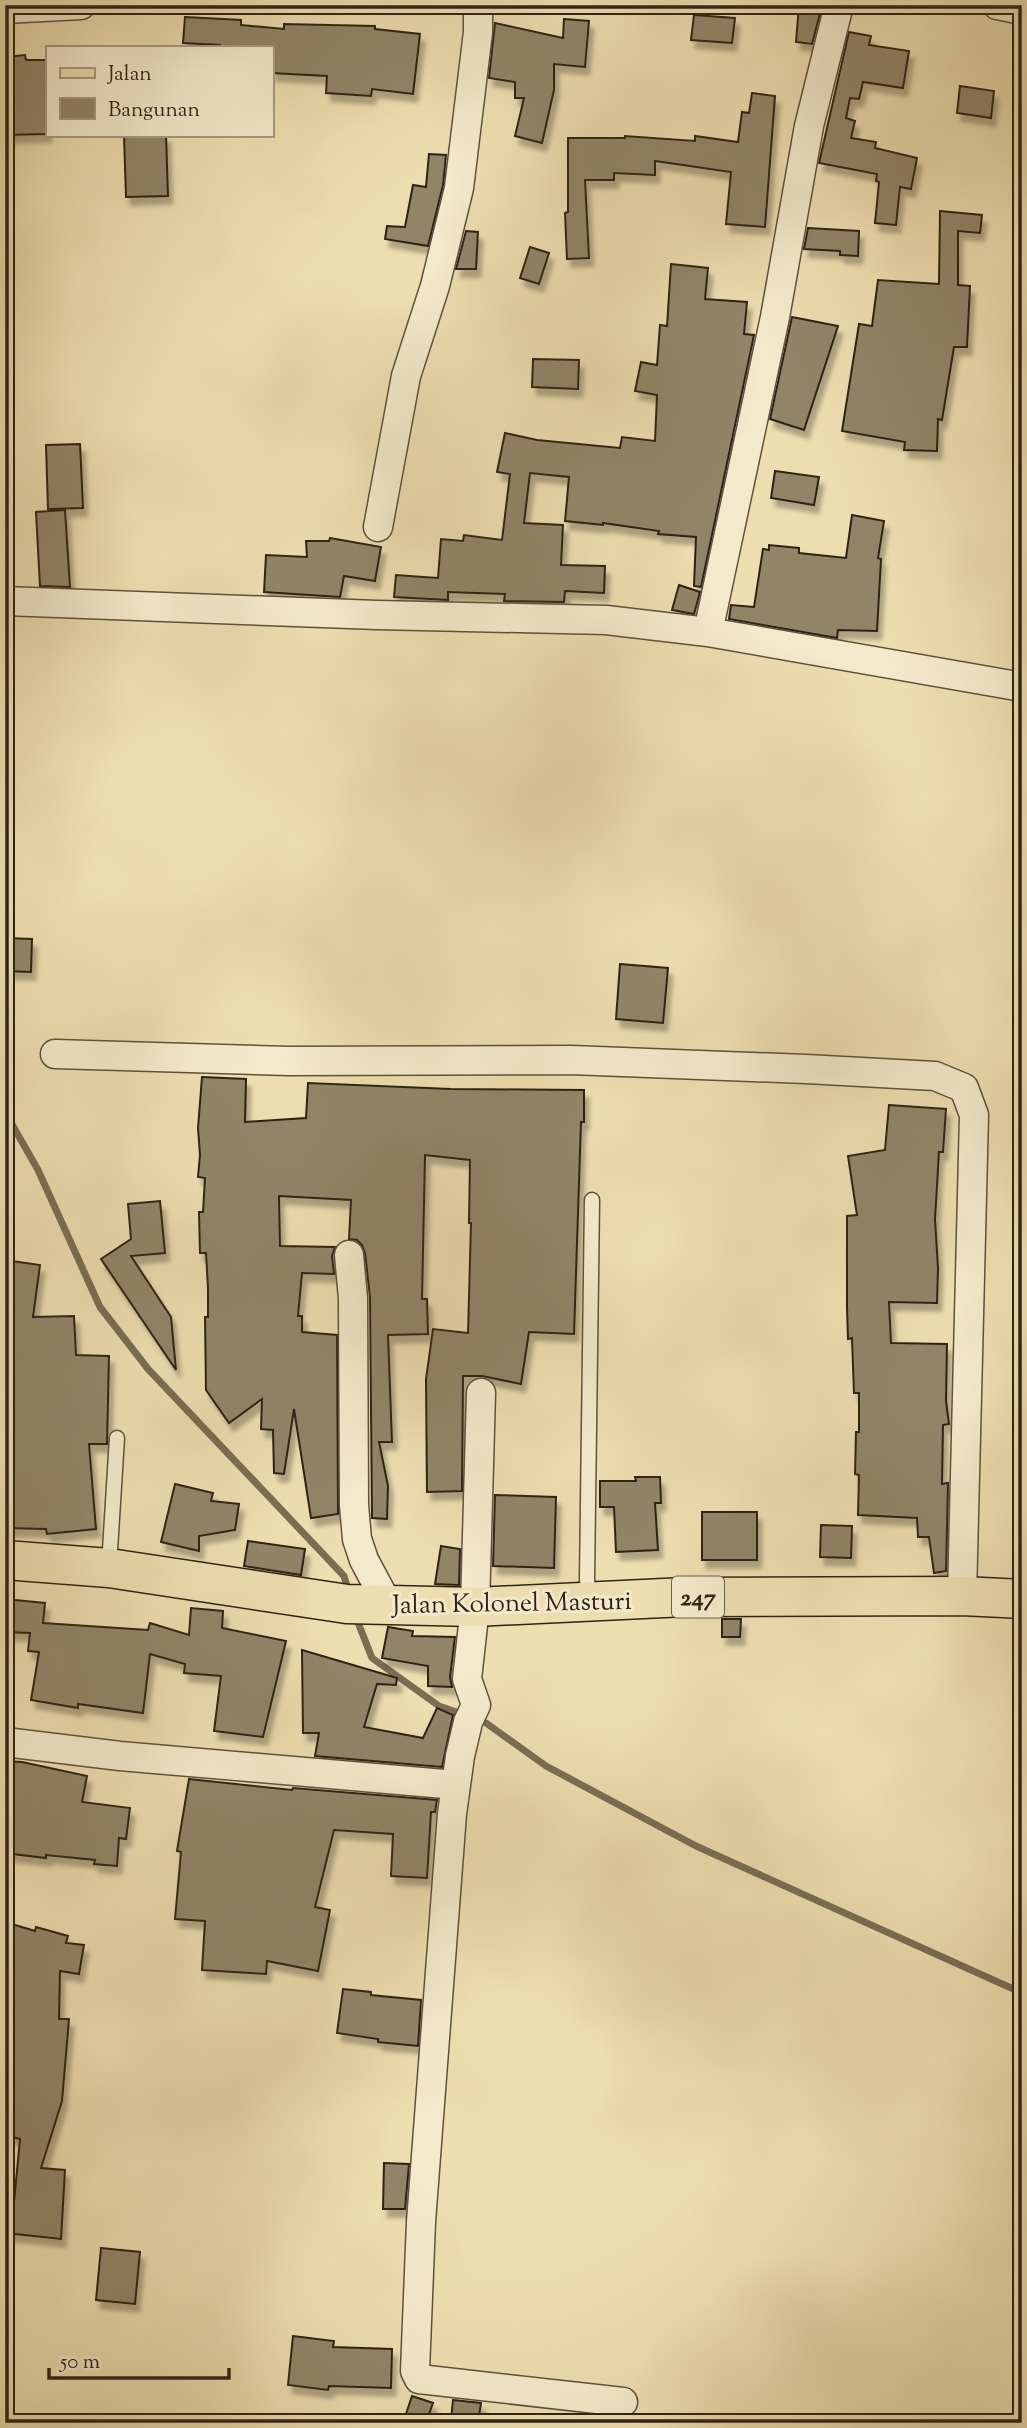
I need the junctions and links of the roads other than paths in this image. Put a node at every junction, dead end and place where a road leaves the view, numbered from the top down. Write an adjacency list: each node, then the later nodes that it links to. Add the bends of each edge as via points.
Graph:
1 (81, 5): 5 (street)
2 (478, 5): 7 (street, via 459,188 406,376)
3 (839, 5): 9 (street, via 809,126 775,317)
4 (997, 5): 6 (street)
5 (5, 9)
6 (1022, 10)
7 (379, 527)
8 (5, 601): 9 (street, via 606,620)
9 (708, 632): 10 (street)
10 (1022, 687)
11 (55, 1054): 18 (street, via 289,1061 571,1060 935,1076 964,1088 974,1115)
12 (592, 1200): 20 (lane)
13 (349, 1255): 21 (street, via 354,1505)
14 (481, 1393): 22 (street)
15 (117, 1438): 17 (lane)
16 (5, 1560): 17 (main road, Jalan Kolonel Masturi / 247)
17 (109, 1568): 21 (main road, Jalan Kolonel Masturi / 247)
18 (962, 1596): 19 (main road, Jalan Kolonel Masturi / 247); 20 (main road, Jalan Kolonel Masturi / 247)
19 (1022, 1599)
20 (589, 1601): 22 (main road, Jalan Kolonel Masturi / 247)
21 (369, 1605): 22 (main road, Jalan Kolonel Masturi / 247)
22 (475, 1607): 24 (street, via 467,1679 477,1702)
23 (5, 1742): 24 (street)
24 (456, 1785): 25 (street, via 421,2222 416,2376)
25 (623, 2402)

